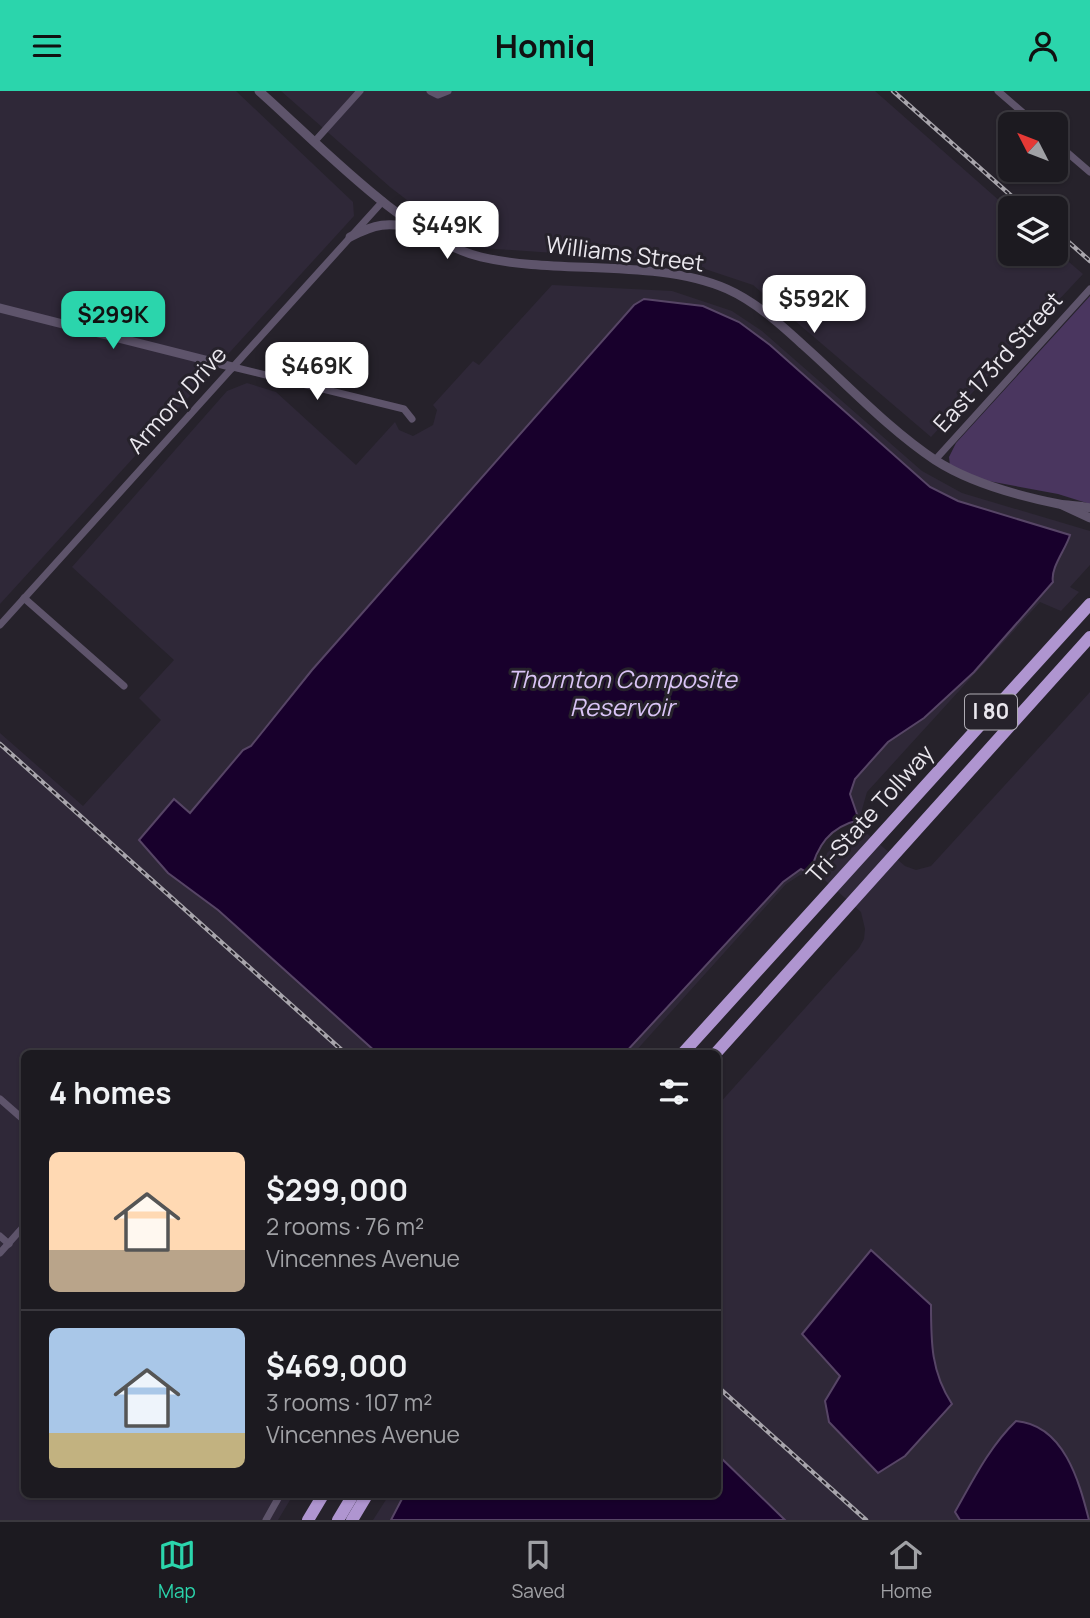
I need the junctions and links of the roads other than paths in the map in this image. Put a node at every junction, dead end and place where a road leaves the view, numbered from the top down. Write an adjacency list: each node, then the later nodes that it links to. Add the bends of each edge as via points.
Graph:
1 (259, 91): 7 (street, Williams Street)
2 (360, 91): 7 (street)
3 (430, 91): 4 (street, via 438,95)
4 (448, 91)
5 (998, 91): 6 (street)
6 (1022, 112)
7 (315, 141): 10 (street, Williams Street)
8 (1068, 153): 9 (street)
9 (1090, 172)
10 (383, 201): 11 (street, Williams Street); 12 (street, Armory Drive)
11 (427, 235): 12 (street, via 378,224); 17 (street, Williams Street, via 455,249 499,260 634,271 701,280 727,289 751,301)
12 (350, 237): 15 (street, Armory Drive)
13 (1090, 289): 17 (street, East 173rd Street)
14 (0, 308): 15 (street)
15 (233, 367): 16 (street, via 404,409); 21 (street, Armory Drive)
16 (412, 419)
17 (935, 460): 18 (street, Williams Street, via 966,477)
18 (1060, 504): 19 (street, Williams Street); 20 (street, Williams Street)
19 (1090, 508)
20 (1090, 518)
21 (24, 598): 23 (street, Armory Drive); 25 (street)
22 (1090, 604): 26 (highway, Tri-State Tollway / I 80)
23 (0, 625)
24 (1090, 637): 27 (highway, Tri-State Tollway / I 80)
25 (124, 686)
26 (686, 1050)
27 (719, 1050)
28 (0, 1099): 29 (street)
29 (21, 1118)
30 (21, 1230): 32 (street)
31 (0, 1235): 34 (street)
32 (17, 1235): 33 (street); 34 (street)
33 (21, 1239)
34 (9, 1244): 35 (street)
35 (0, 1254)
36 (278, 1498): 40 (street)
37 (320, 1498): 41 (highway); 42 (highway)
38 (351, 1498): 43 (highway)
39 (364, 1498): 44 (highway)
40 (267, 1520)
41 (301, 1520)
42 (308, 1520)
43 (338, 1520)
44 (352, 1520)

